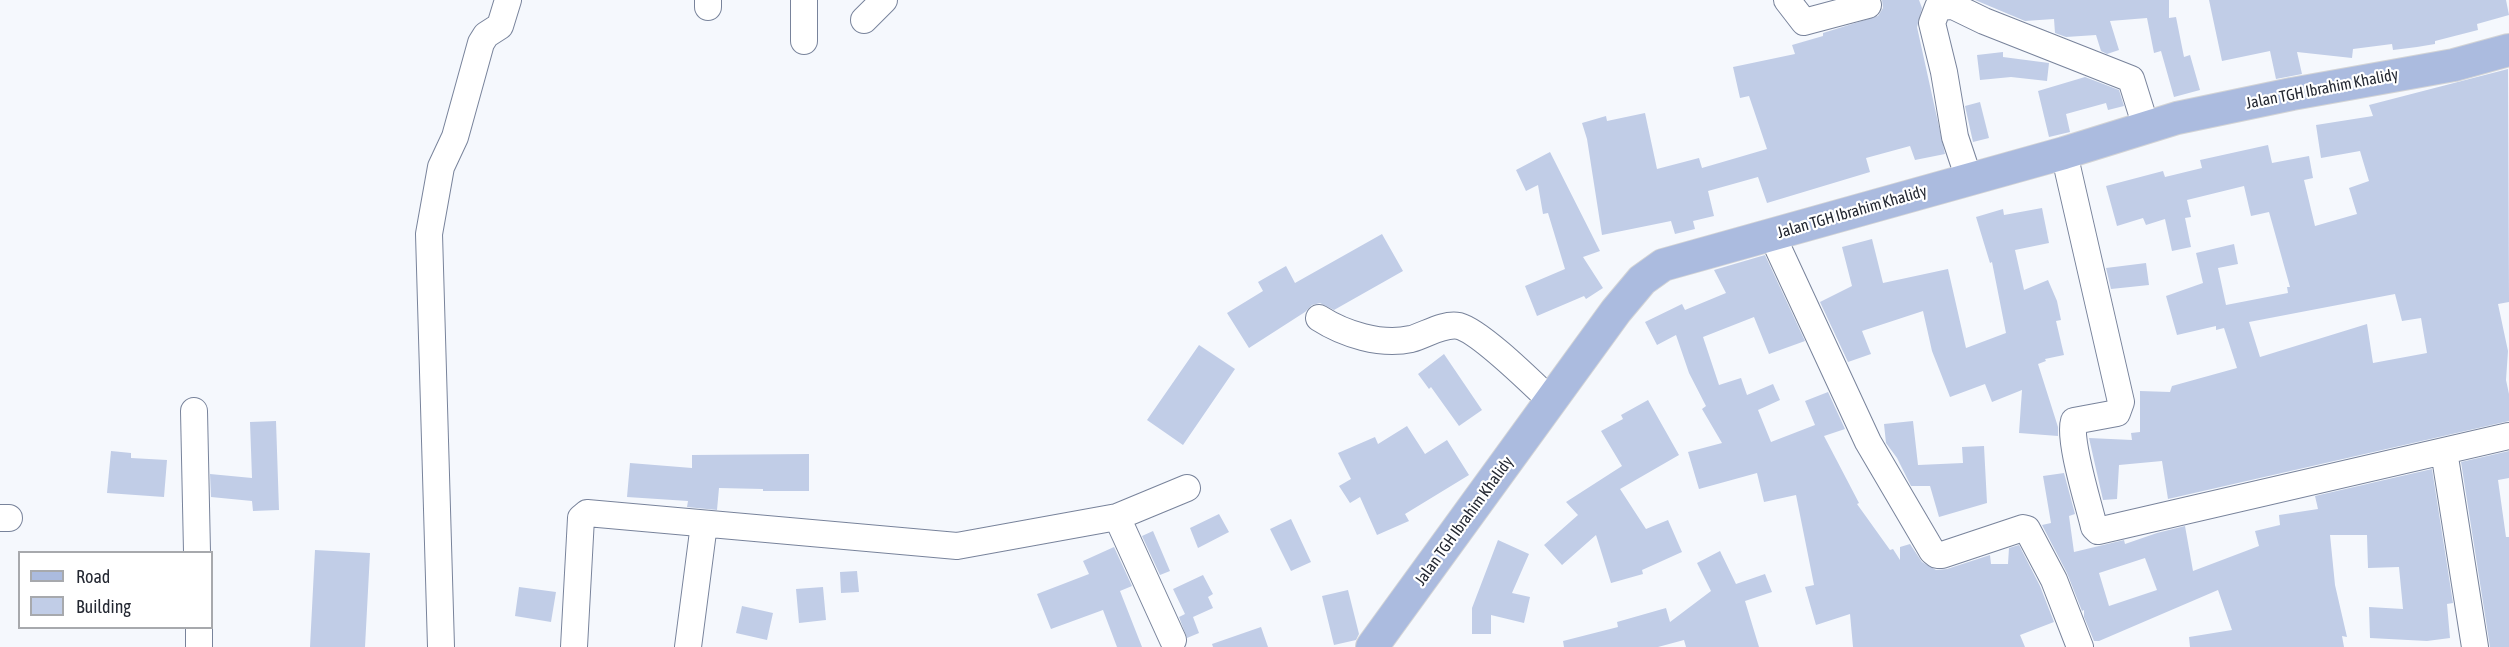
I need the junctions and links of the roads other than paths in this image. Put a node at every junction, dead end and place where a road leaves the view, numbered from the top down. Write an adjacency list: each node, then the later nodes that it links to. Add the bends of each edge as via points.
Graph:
1 (508, 0): 25 (street, via 503,22 481,43 455,137 441,167 429,234)
2 (804, 0): 7 (street)
3 (884, 0): 6 (street)
4 (1787, 0): 5 (street, via 1804,22)
5 (1868, 5)
6 (864, 20)
7 (804, 41)
8 (2509, 50): 9 (main road, Jalan TGH Ibrahim Khalidy, via 2454,65 2259,101)
9 (2146, 127): 10 (main road, Jalan TGH Ibrahim Khalidy); 11 (street, via 2131,79 1953,6 1938,7 1932,23 1955,137)
10 (2064, 153): 11 (main road, Jalan TGH Ibrahim Khalidy); 17 (street, via 2121,402 2117,413 2074,421 2073,425 2075,449 2098,531)
11 (1970, 179): 12 (main road, Jalan TGH Ibrahim Khalidy)
12 (1772, 235): 14 (main road, Jalan TGH Ibrahim Khalidy, via 1663,266 1642,280); 29 (street, via 1868,442 1932,551 1942,555 2023,528 2031,534 2054,580)
13 (1319, 318): 14 (street, via 1362,336 1397,340 1458,326 1507,360)
14 (1551, 401): 28 (main road, Jalan TGH Ibrahim Khalidy)
15 (194, 411): 21 (street)
16 (2509, 436): 17 (street)
17 (2444, 451): 30 (street)
18 (1187, 488): 19 (street)
19 (1117, 517): 20 (street, via 957,546); 23 (street)
20 (704, 524): 26 (street, via 583,515); 27 (street)
21 (197, 551)
22 (199, 629): 24 (street)
23 (1173, 640)
24 (199, 647)
25 (441, 647)
26 (574, 647)
27 (688, 647)
28 (1372, 647)
29 (2080, 647)
30 (2475, 647)

